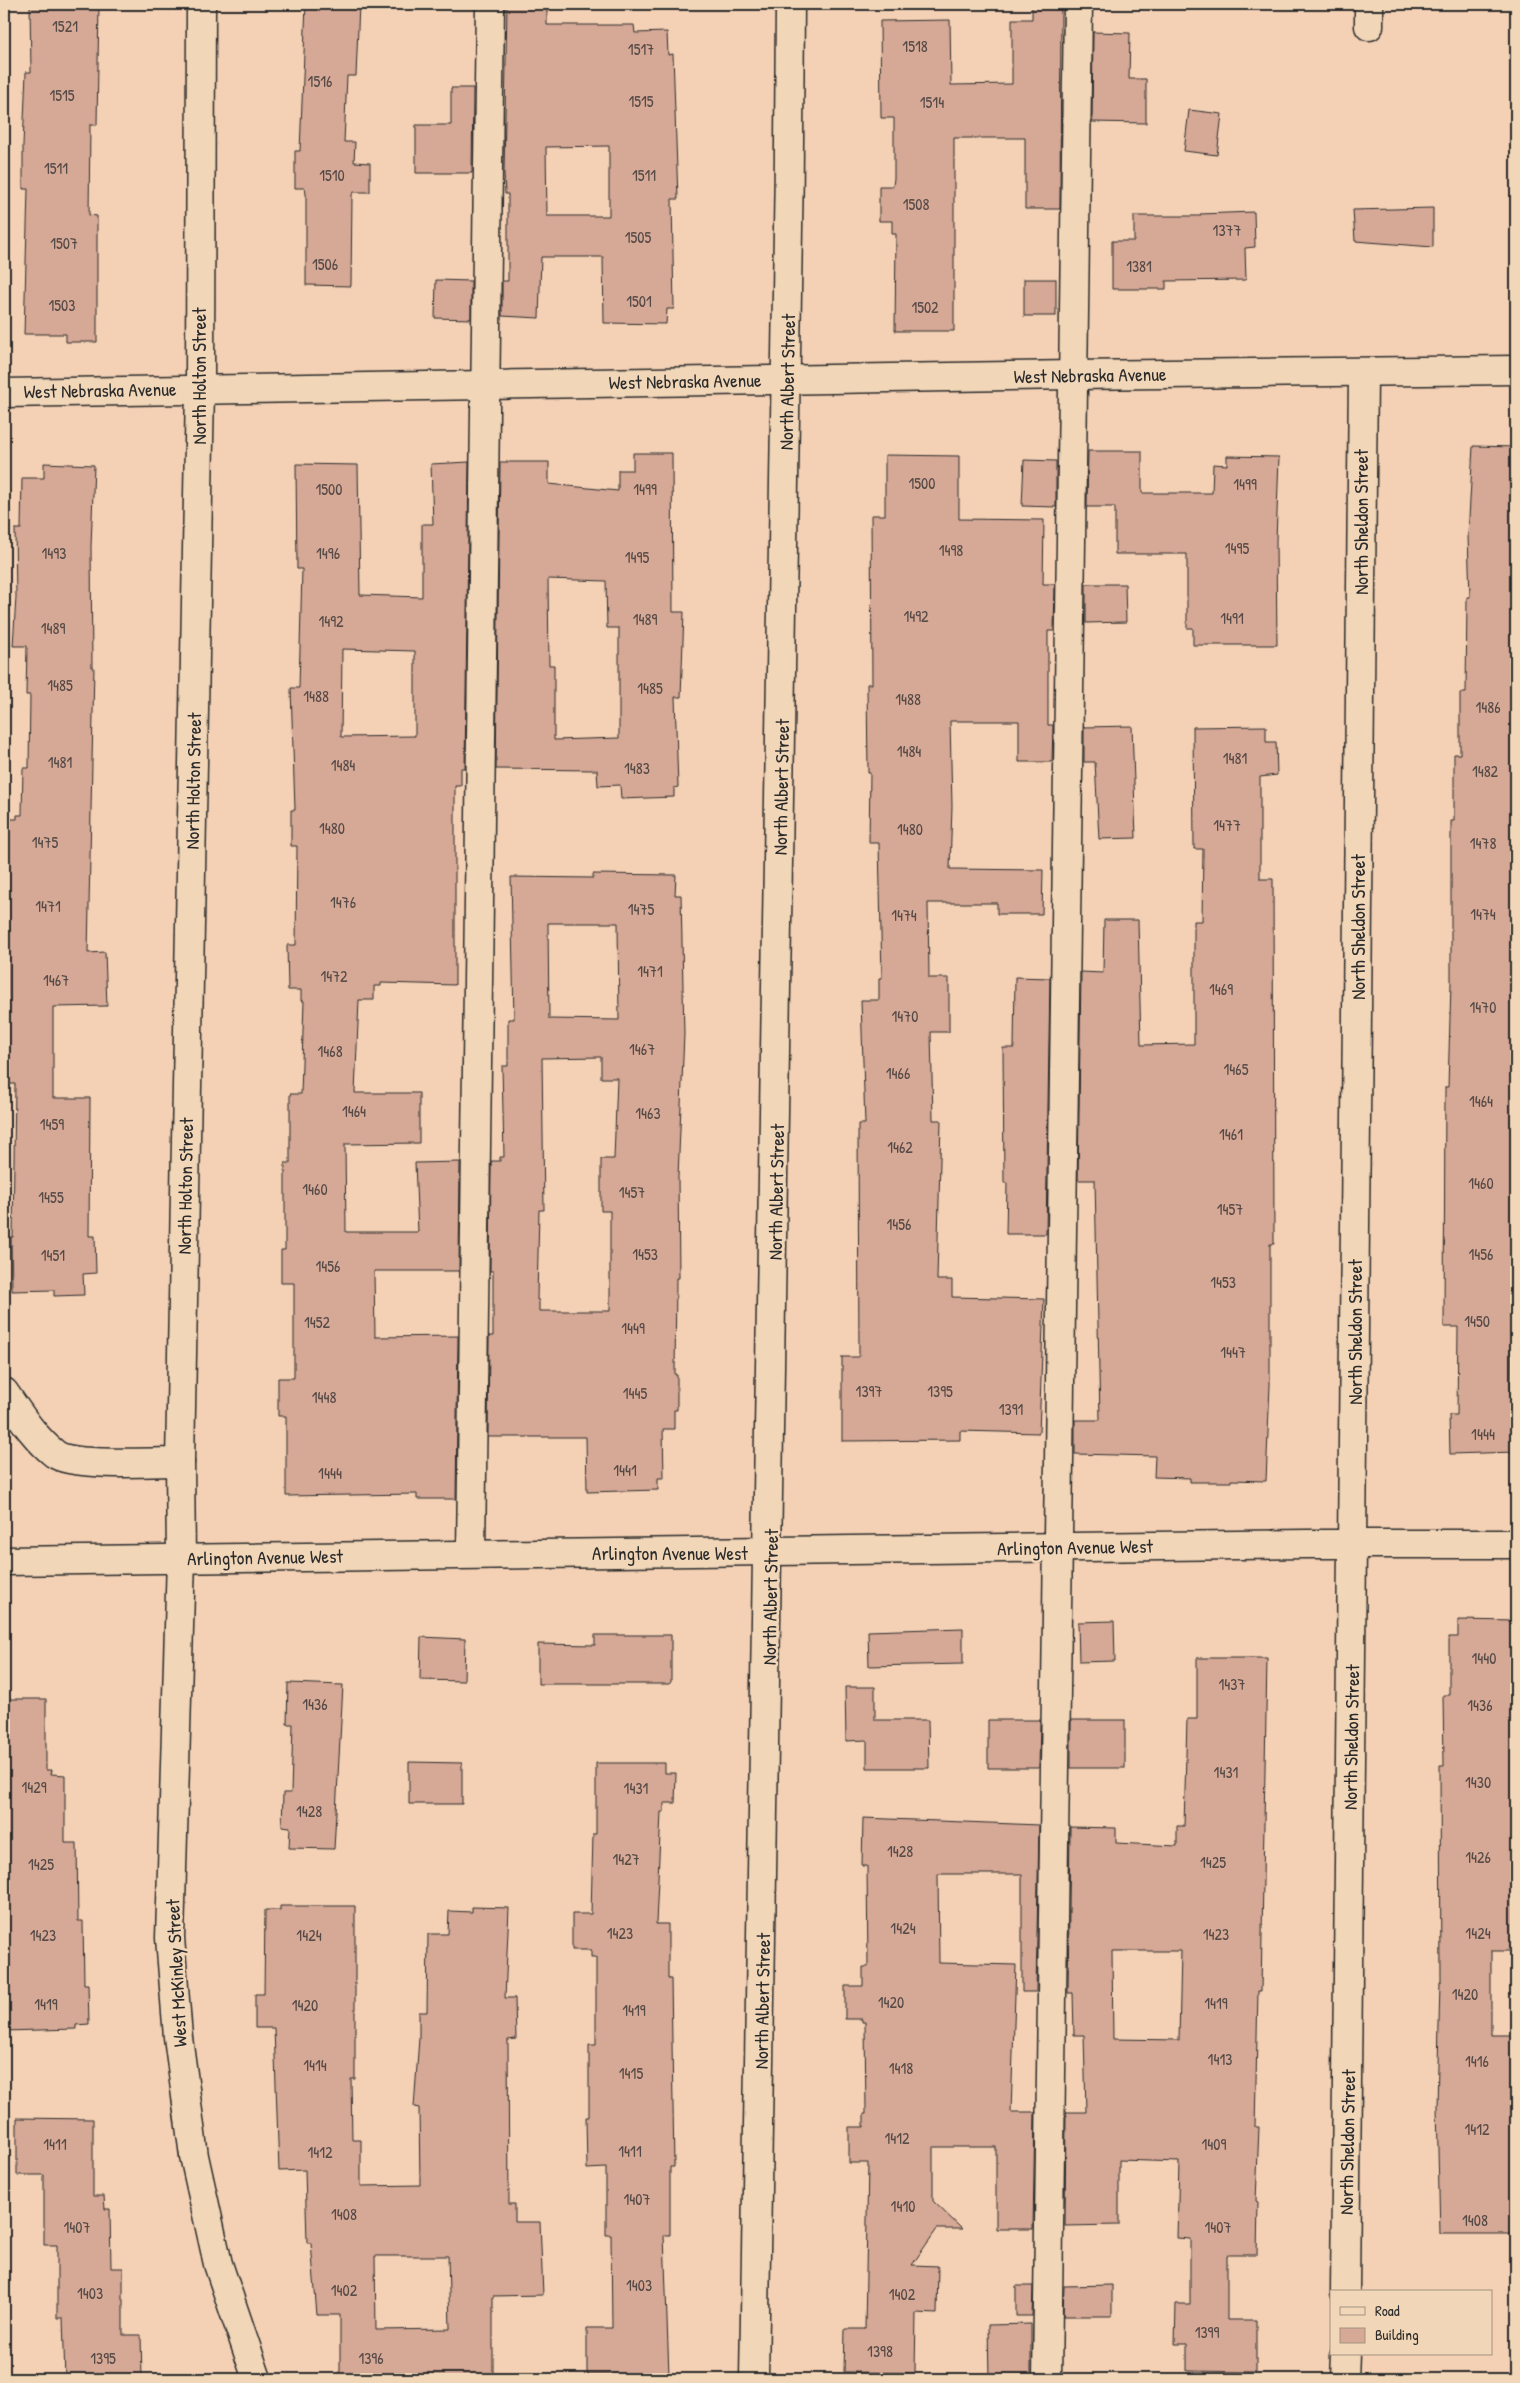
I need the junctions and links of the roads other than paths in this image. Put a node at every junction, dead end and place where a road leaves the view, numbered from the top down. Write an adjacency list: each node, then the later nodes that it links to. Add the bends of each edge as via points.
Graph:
1 (201, 4): 10 (street, North Holton Street)
2 (490, 4): 9 (street)
3 (790, 4): 8 (street, North Albert Street)
4 (1078, 4): 7 (street)
5 (1516, 370): 6 (street, West Nebraska Avenue)
6 (1363, 372): 7 (street, West Nebraska Avenue); 14 (street, North Sheldon Street)
7 (1073, 375): 8 (street, West Nebraska Avenue); 16 (street)
8 (788, 380): 9 (street, West Nebraska Avenue); 17 (street, North Albert Street)
9 (486, 384): 10 (street, West Nebraska Avenue); 18 (street)
10 (200, 388): 11 (street, West Nebraska Avenue); 13 (street, North Holton Street)
11 (4, 392)
12 (4, 1392): 13 (street, via 36,1436 57,1455 78,1461)
13 (180, 1462): 19 (street, North Holton Street)
14 (1354, 1544): 15 (street, Arlington Avenue West); 16 (street, Arlington Avenue West); 21 (street, North Sheldon Street)
15 (1516, 1544)
16 (1059, 1548): 17 (street, Arlington Avenue West); 25 (street)
17 (771, 1552): 18 (street, Arlington Avenue West); 24 (street, North Albert Street)
18 (471, 1554): 19 (street, Arlington Avenue West)
19 (180, 1558): 20 (street, Arlington Avenue West); 23 (street, West McKinley Street, via 170,1938 178,2037 194,2156 218,2264)
20 (4, 1561)
21 (1345, 2290)
22 (1344, 2356): 26 (street)
23 (257, 2379)
24 (754, 2379)
25 (1047, 2379)
26 (1344, 2379)

